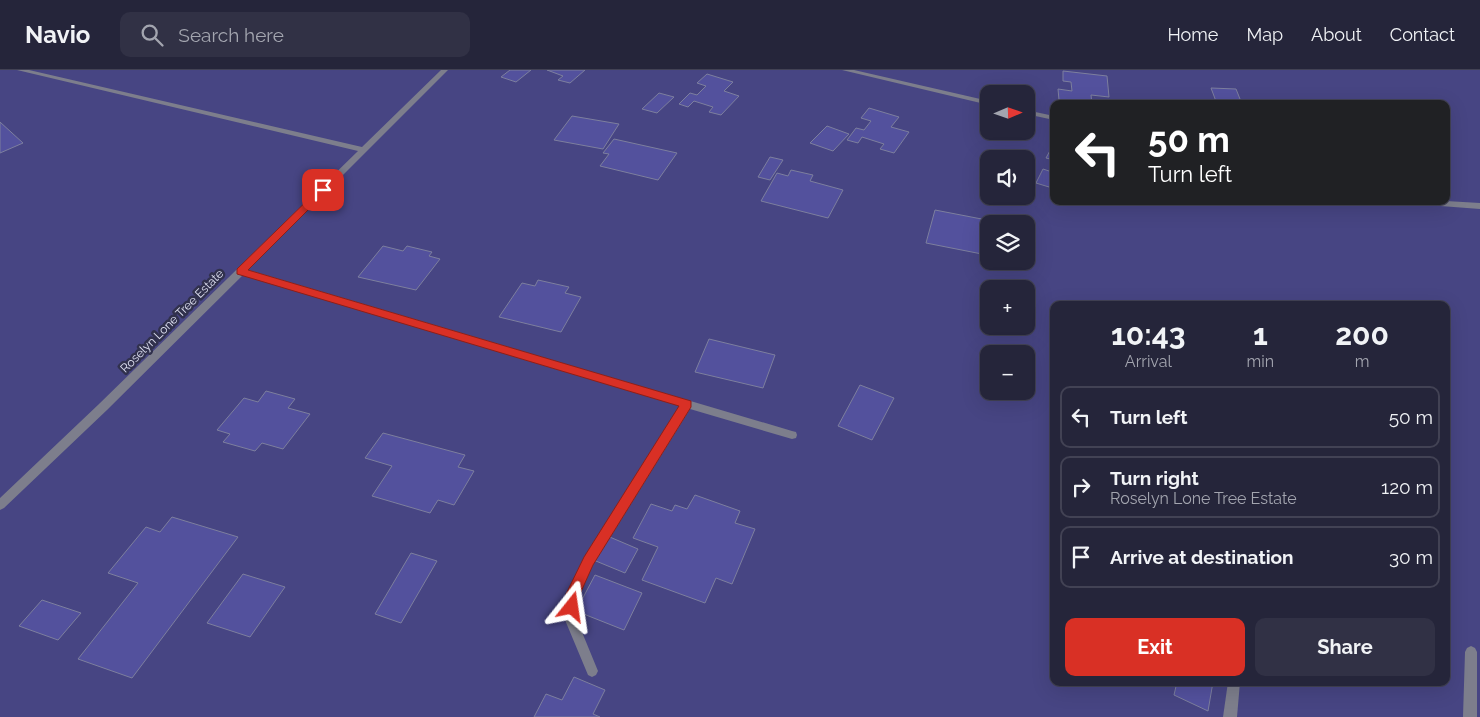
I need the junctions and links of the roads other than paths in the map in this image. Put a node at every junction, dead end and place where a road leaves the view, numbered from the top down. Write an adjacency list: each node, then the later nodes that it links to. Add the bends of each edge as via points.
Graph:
1 (20, 70): 7 (street)
2 (445, 70): 7 (street, Roselyn Lone Tree Estate)
3 (845, 70): 4 (street)
4 (980, 101)
5 (1035, 114): 6 (street)
6 (1050, 117)
7 (364, 150): 10 (street, Roselyn Lone Tree Estate)
8 (1450, 204): 9 (street)
9 (1480, 206)
10 (241, 271): 11 (street); 13 (street, Roselyn Lone Tree Estate)
11 (687, 404): 12 (street); 15 (street, via 589,561 573,594 570,620)
12 (792, 435)
13 (0, 504)
14 (1471, 652): 18 (street)
15 (592, 671)
16 (1234, 686): 17 (street)
17 (1230, 717)
18 (1470, 717)

